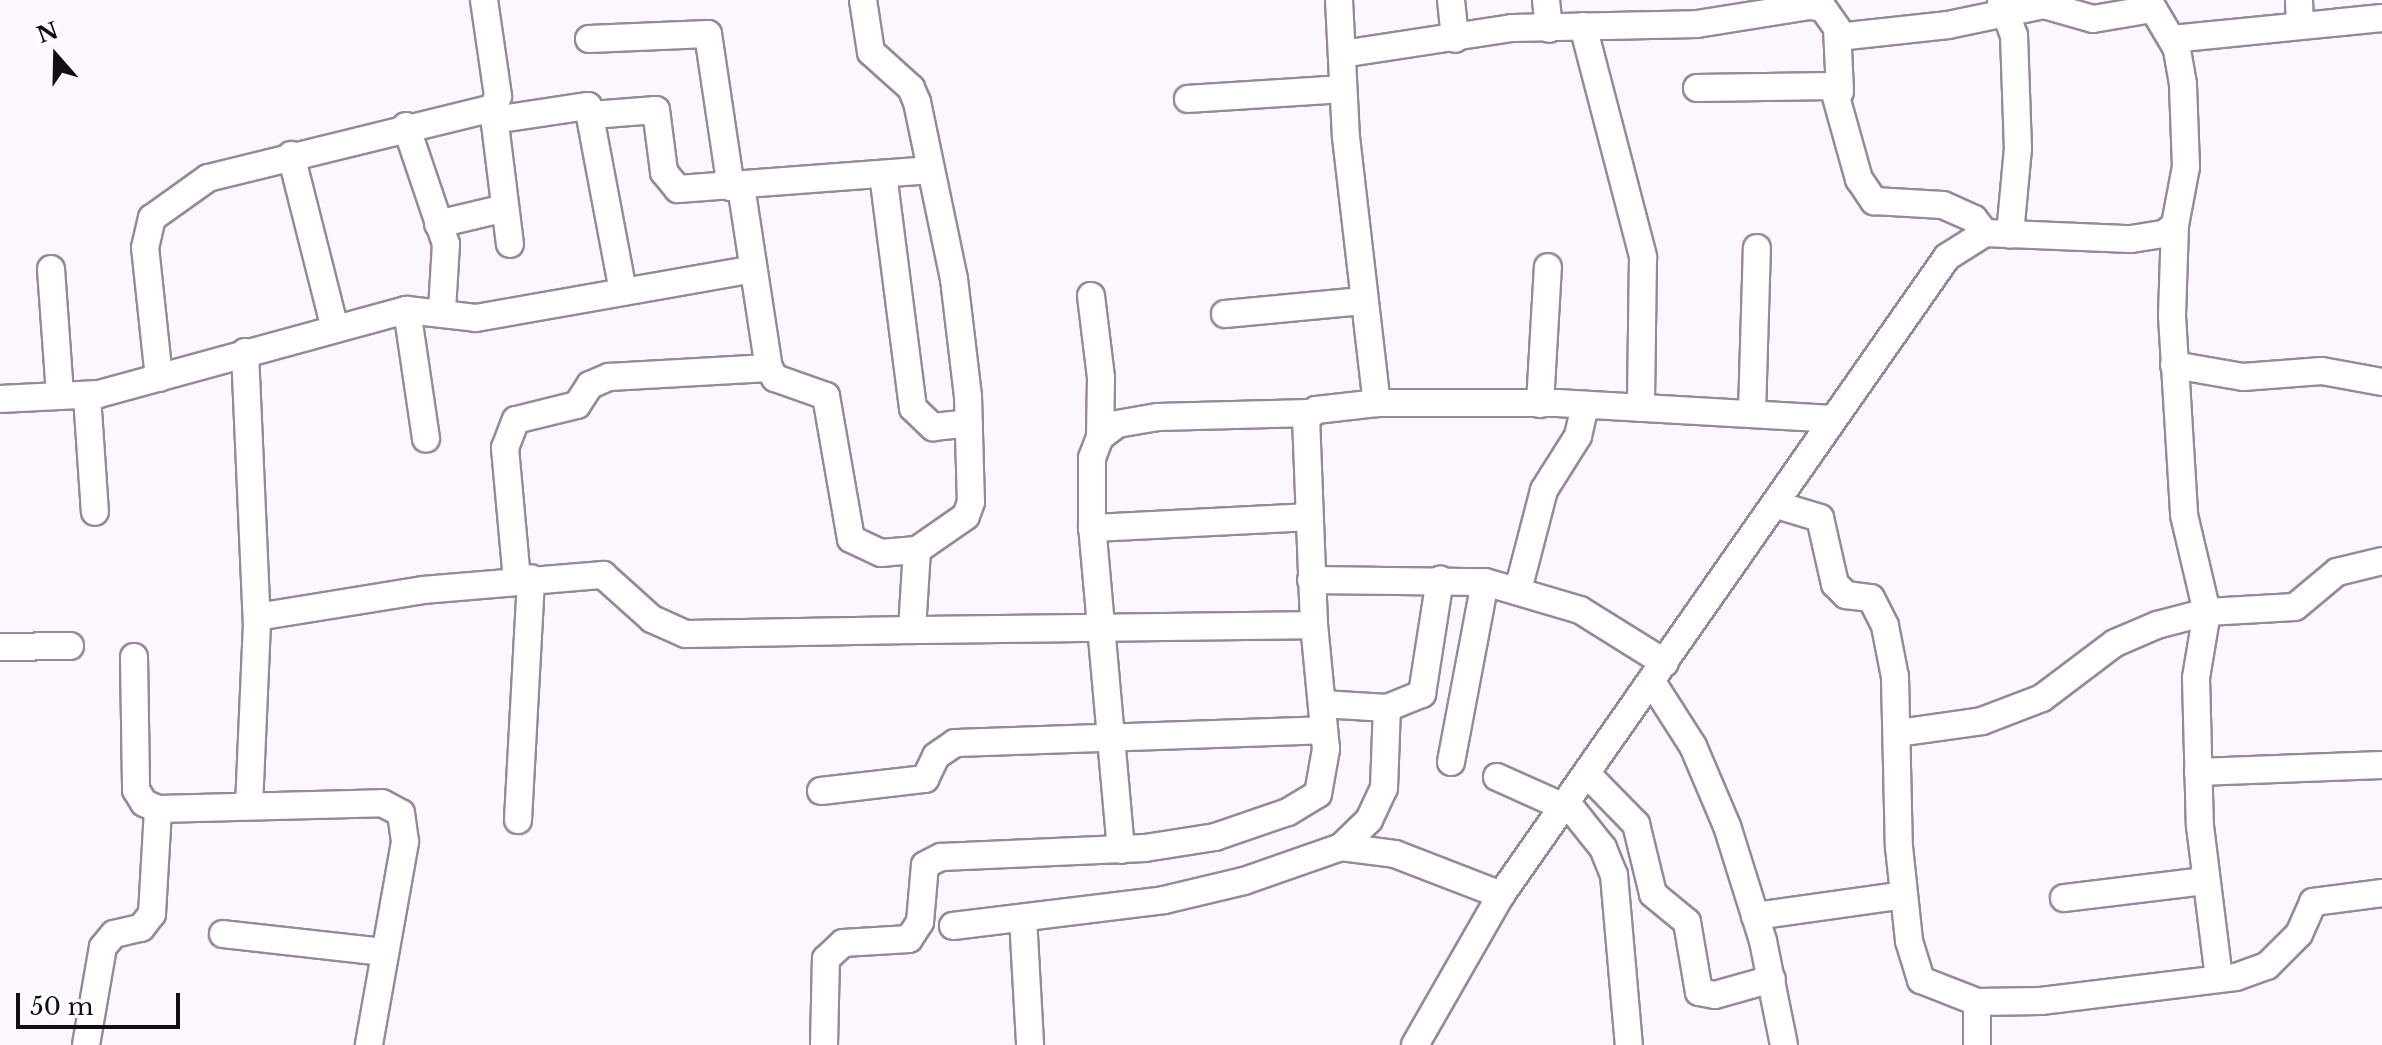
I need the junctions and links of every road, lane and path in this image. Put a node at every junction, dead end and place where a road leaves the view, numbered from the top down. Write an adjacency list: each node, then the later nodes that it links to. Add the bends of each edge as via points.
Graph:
1 (484, 0): 21 (street, via 498,96)
2 (863, 0): 25 (street, via 871,52 911,88 917,102)
3 (1451, 0): 14 (street)
4 (1546, 0): 11 (street)
5 (1345, 1): 16 (street)
6 (2150, 5): 7 (street, via 2106,19 2059,4); 15 (street)
7 (2003, 6): 12 (street); 31 (street, via 2014,35 2018,148)
8 (2300, 12): 9 (street); 15 (street)
9 (2379, 15)
10 (1583, 26): 11 (street); 12 (street, via 1697,24 1810,6 1830,14); 55 (street, via 1643,257)
11 (1549, 29): 14 (street, via 1512,28)
12 (1838, 37): 19 (street)
13 (589, 39): 27 (street, via 708,34)
14 (1455, 39): 16 (street)
15 (2172, 39): 30 (street, via 2186,132 2185,198)
16 (1342, 54): 18 (street)
17 (1697, 88): 19 (street, via 1826,84)
18 (1343, 89): 20 (street); 39 (street)
19 (1840, 92): 31 (street, via 1859,179 1874,201 1943,205)
20 (1188, 99)
21 (493, 114): 22 (street, via 579,104); 23 (street); 28 (street)
22 (592, 115): 27 (street, via 656,110 668,184); 37 (street)
23 (406, 126): 24 (street); 29 (street)
24 (291, 155): 43 (street); 47 (street, via 190,185 152,218 145,248)
25 (928, 170): 26 (street); 59 (street, via 954,279)
26 (883, 174): 27 (street); 59 (street, via 913,408 933,427)
27 (736, 186): 36 (street)
28 (505, 208): 29 (street); 32 (street)
29 (438, 224): 41 (street, via 448,278)
30 (2175, 225): 31 (street, via 2140,239); 45 (street)
31 (1998, 234): 58 (street, via 1947,257)
32 (510, 244)
33 (1757, 248): 57 (street)
34 (1548, 267): 53 (street)
35 (51, 269): 49 (street)
36 (753, 269): 37 (street); 46 (street)
37 (623, 292): 41 (street, via 476,318)
38 (1091, 296): 60 (street, via 1101,378)
39 (1362, 301): 42 (street); 52 (street)
40 (407, 310): 41 (street); 43 (street); 61 (street)
41 (442, 310)
42 (1225, 314)
43 (335, 329): 44 (street)
44 (245, 352): 47 (street); 74 (street)
45 (2174, 365): 48 (street, via 2243,377 2322,371); 73 (street, via 2188,545)
46 (769, 368): 66 (street, via 775,378 826,396 851,539 881,553); 68 (street, via 609,377 590,385 577,405 516,420 505,448)
47 (159, 378): 50 (street)
48 (2382, 382)
49 (60, 396): 50 (street); 51 (street)
50 (87, 396): 63 (street)
51 (0, 399)
52 (1377, 403): 53 (street); 56 (street)
53 (1540, 404): 54 (street)
54 (1585, 405): 55 (street); 72 (street, via 1578,436 1544,490)
55 (1641, 408): 57 (street)
56 (1309, 413): 60 (street, via 1158,417 1117,424); 64 (street, via 1304,452)
57 (1752, 413): 58 (street)
58 (1833, 419): 62 (street)
59 (969, 423): 66 (street, via 971,502 966,516)
60 (1100, 437): 65 (street, via 1092,458)
61 (426, 439)
62 (1777, 505): 81 (street); 84 (street, via 1820,518 1835,584 1846,595 1871,598 1879,608 1895,677)
63 (95, 512)
64 (1308, 517): 65 (street); 70 (street)
65 (1092, 528): 77 (street)
66 (917, 550): 76 (street)
67 (2382, 561): 73 (street, via 2337,572 2295,607)
68 (524, 579): 74 (street); 76 (street, via 603,575 652,619 686,634); 95 (street)
69 (1440, 579): 70 (street); 71 (street); 82 (street, via 1422,694)
70 (1311, 580): 75 (street)
71 (1485, 582): 72 (street); 86 (street)
72 (1518, 590): 81 (street, via 1580,610)
73 (2207, 612): 84 (street, via 2115,643 2069,682 2032,702 1959,727); 88 (street, via 2196,678)
74 (257, 617): 93 (street)
75 (1314, 625): 77 (street); 83 (street)
76 (912, 630): 77 (street)
77 (1098, 630): 85 (street)
78 (70, 646): 79 (street)
79 (0, 647)
80 (134, 657): 94 (street, via 136,790)
81 (1658, 672): 89 (street); 103 (street, via 1712,786)
82 (1387, 708): 83 (street); 96 (street, via 1384,788 1369,820)
83 (1323, 717): 85 (street); 97 (street, via 1327,773 1309,802 1215,837)
84 (1898, 733): 101 (street)
85 (1111, 737): 91 (street, via 955,743 936,756 925,779); 97 (street)
86 (1451, 762)
87 (2382, 765): 88 (street)
88 (2198, 772): 98 (street)
89 (1588, 775): 92 (street); 108 (street, via 1625,807 1636,824 1653,894 1687,922 1699,992 1715,995)
90 (1497, 777): 92 (street)
91 (821, 791)
92 (1565, 805): 100 (street); 116 (street, via 1603,848 1614,875)
93 (249, 806): 94 (street); 107 (street, via 382,803 401,813 405,842)
94 (158, 809): 111 (street, via 152,914 141,928 114,934 103,947)
95 (518, 820)
96 (1341, 847): 100 (street, via 1395,854); 104 (street, via 1244,881 1164,900)
97 (1121, 850): 113 (street, via 941,857 925,865 920,922 909,939 843,943 826,959)
98 (2204, 881): 102 (street); 109 (street)
99 (2382, 893): 109 (street, via 2313,902 2299,934 2267,966)
100 (1501, 895): 115 (street)
101 (1904, 895): 103 (street); 110 (street, via 1921,980)
102 (2064, 898)
103 (1755, 916): 108 (street)
104 (1023, 918): 105 (street); 114 (street)
105 (953, 926)
106 (223, 934): 107 (street)
107 (384, 952): 112 (street)
108 (1772, 979): 117 (street)
109 (2219, 979): 110 (street, via 2041,1001)
110 (1977, 1002): 118 (street)
111 (86, 1045)
112 (369, 1045)
113 (824, 1045)
114 (1030, 1045)
115 (1415, 1045)
116 (1629, 1045)
117 (1784, 1045)
118 (1977, 1045)

